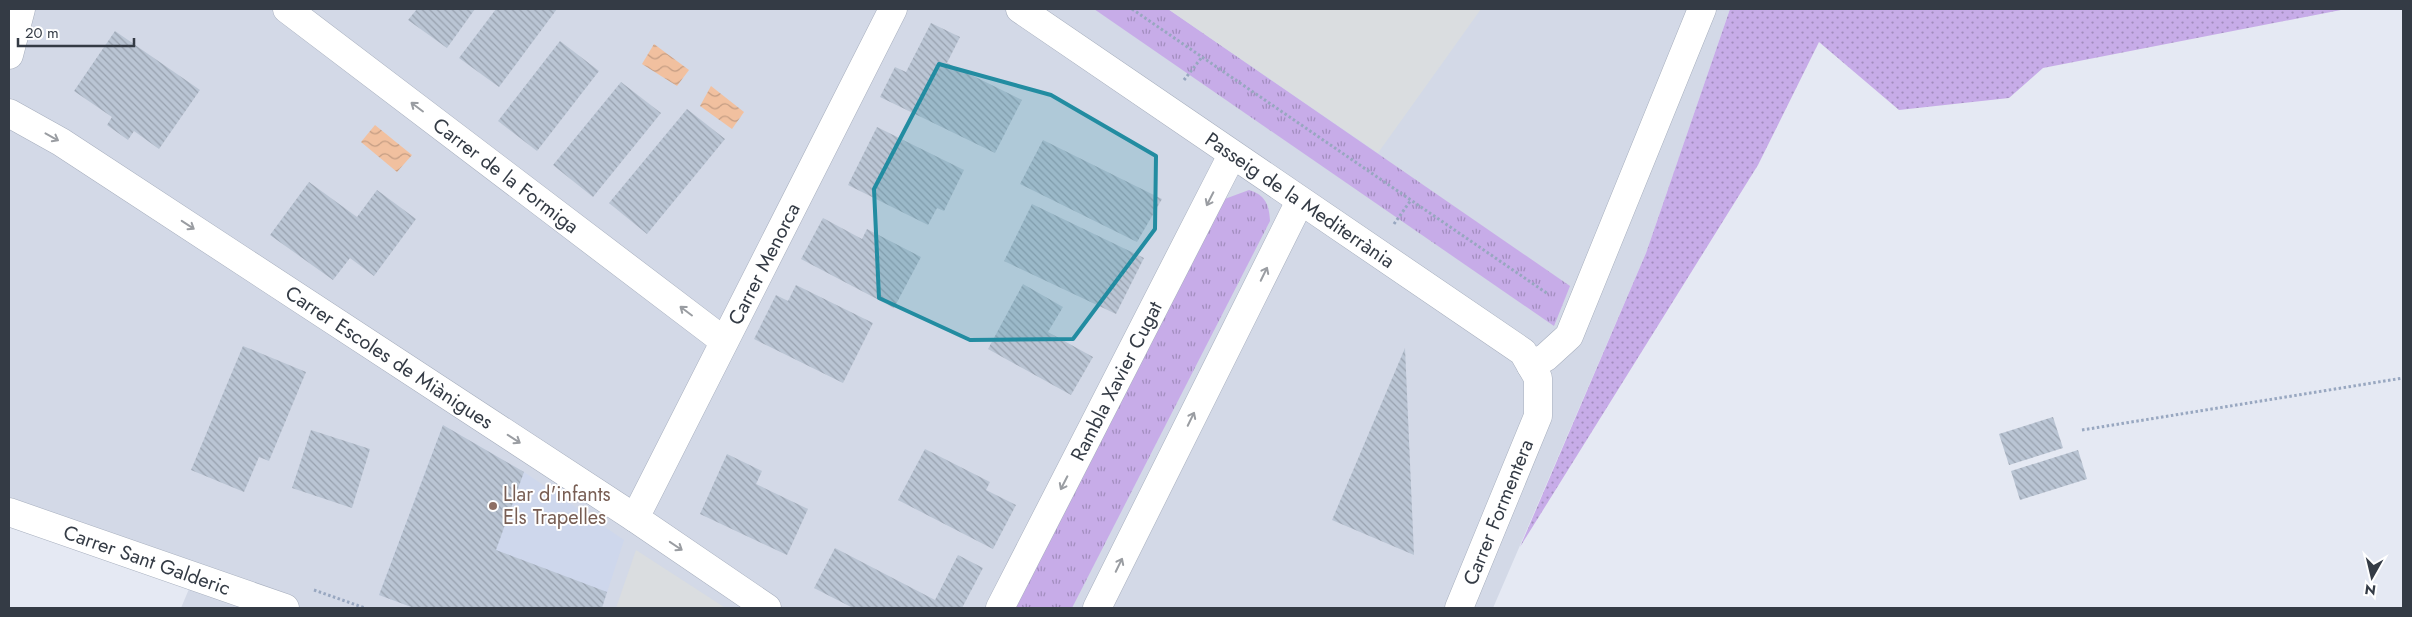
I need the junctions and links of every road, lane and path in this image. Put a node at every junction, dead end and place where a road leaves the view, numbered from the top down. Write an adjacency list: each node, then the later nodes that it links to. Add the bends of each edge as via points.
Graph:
1 (21, 9): 7 (street)
2 (287, 9): 12 (street, Carrer de la Formiga, one-way to 2)
3 (893, 9): 12 (street, Carrer Menorca)
4 (1020, 9): 9 (street, Passeig de la Mediterrània)
5 (1132, 9): 11 (path)
6 (1702, 9): 11 (street)
7 (9, 55)
8 (9, 113): 18 (street, Carrer Escoles de Miànigues, one-way to 18, via 61,142)
9 (1232, 155): 10 (street, Passeig de la Mediterrània); 21 (street, Rambla Xavier Cugat, one-way to 21)
10 (1300, 201): 13 (street, Passeig de la Mediterrània, via 1523,352); 22 (street, one-way to 10)
11 (1578, 314): 13 (street, via 1569,336)
12 (724, 341): 18 (street, Carrer Menorca)
13 (1531, 366): 15 (street, Passeig de la Mediterrània, via 1538,378)
14 (2403, 378): 16 (path)
15 (1538, 416): 23 (street, Carrer Formentera)
16 (2082, 430)
17 (9, 512): 19 (street, Carrer Sant Galderic)
18 (635, 518): 20 (street, Carrer Escoles de Miànigues, one-way to 20)
19 (285, 608)
20 (767, 608)
21 (1000, 608)
22 (1097, 608)
23 (1459, 608)

